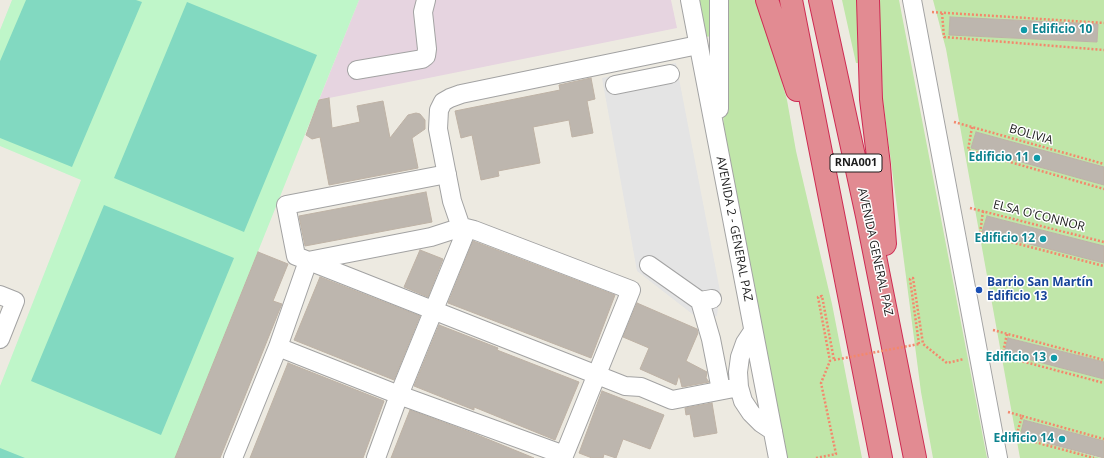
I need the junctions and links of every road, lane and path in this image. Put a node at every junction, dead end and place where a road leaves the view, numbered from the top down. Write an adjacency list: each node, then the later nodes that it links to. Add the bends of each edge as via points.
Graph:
1 (426, 0): 15 (street, via 423,12 426,56 422,59)
2 (690, 0): 12 (street, AVENIDA 2 - GENERAL PAZ)
3 (719, 0): 21 (street)
4 (768, 0): 24 (highway)
5 (791, 0): 24 (highway, RNA001)
6 (820, 0): 35 (highway, AVENIDA GENERAL PAZ / RNA001)
7 (868, 0): 35 (highway, via 871,99 879,165)
8 (912, 0): 41 (street)
9 (932, 12): 10 (path)
10 (942, 13): 11 (path); 13 (path, via 944,37)
11 (1104, 23)
12 (698, 46): 14 (street); 21 (street, AVENIDA 2 - GENERAL PAZ)
13 (1104, 50)
14 (639, 58): 17 (street); 23 (street, via 450,98 443,102 438,119)
15 (357, 70)
16 (670, 74): 17 (street)
17 (643, 79): 18 (street)
18 (615, 85)
19 (954, 122): 20 (path, BOLIVIA)
20 (972, 127): 22 (path, BOLIVIA); 25 (path, via 968,150)
21 (719, 156): 37 (street, AVENIDA 2 - GENERAL PAZ)
22 (1104, 164)
23 (447, 174): 28 (street, via 452,201); 30 (street, via 286,205 296,256)
24 (828, 182): 57 (highway, RNA001)
25 (1104, 189)
26 (970, 208): 27 (path, ELSA O'CONNOR)
27 (983, 211): 29 (path, ELSA O'CONNOR); 32 (path, via 980,234)
28 (462, 227): 30 (street, via 431,237); 34 (street, via 464,236 460,250); 43 (street, via 631,290)
29 (1104, 242)
30 (308, 261): 34 (street); 40 (street)
31 (649, 265): 46 (street, via 706,300)
32 (1104, 266)
33 (0, 295): 39 (street, via 15,301)
34 (433, 310): 43 (street); 47 (street)
35 (890, 327): 58 (highway, AVENIDA GENERAL PAZ / RNA001)
36 (993, 330): 38 (path)
37 (753, 331): 45 (street, via 740,357); 50 (street, AVENIDA 2 - GENERAL PAZ)
38 (1007, 334): 42 (path); 44 (path, via 1002,356)
39 (0, 338)
40 (278, 347): 47 (street); 53 (street)
41 (979, 356): 56 (path, bridge, via 947,363 923,344 913,278 910,279 919,344 834,360 822,296 818,297 830,360 821,383 836,454); 59 (street)
42 (1104, 360)
43 (596, 375): 46 (street, via 625,386 641,387 672,400); 52 (street)
44 (1104, 383)
45 (739, 387): 46 (street); 50 (street, via 751,413)
46 (721, 390)
47 (399, 395): 52 (street); 54 (street)
48 (1008, 412): 49 (path)
49 (1022, 416): 51 (path); 60 (path, via 1016,437)
50 (773, 432): 55 (street, AVENIDA 2 - GENERAL PAZ)
51 (1104, 438)
52 (563, 457)
53 (233, 458)
54 (376, 458)
55 (778, 458)
56 (816, 458)
57 (881, 458)
58 (915, 458)
59 (998, 458)
60 (1094, 458)

